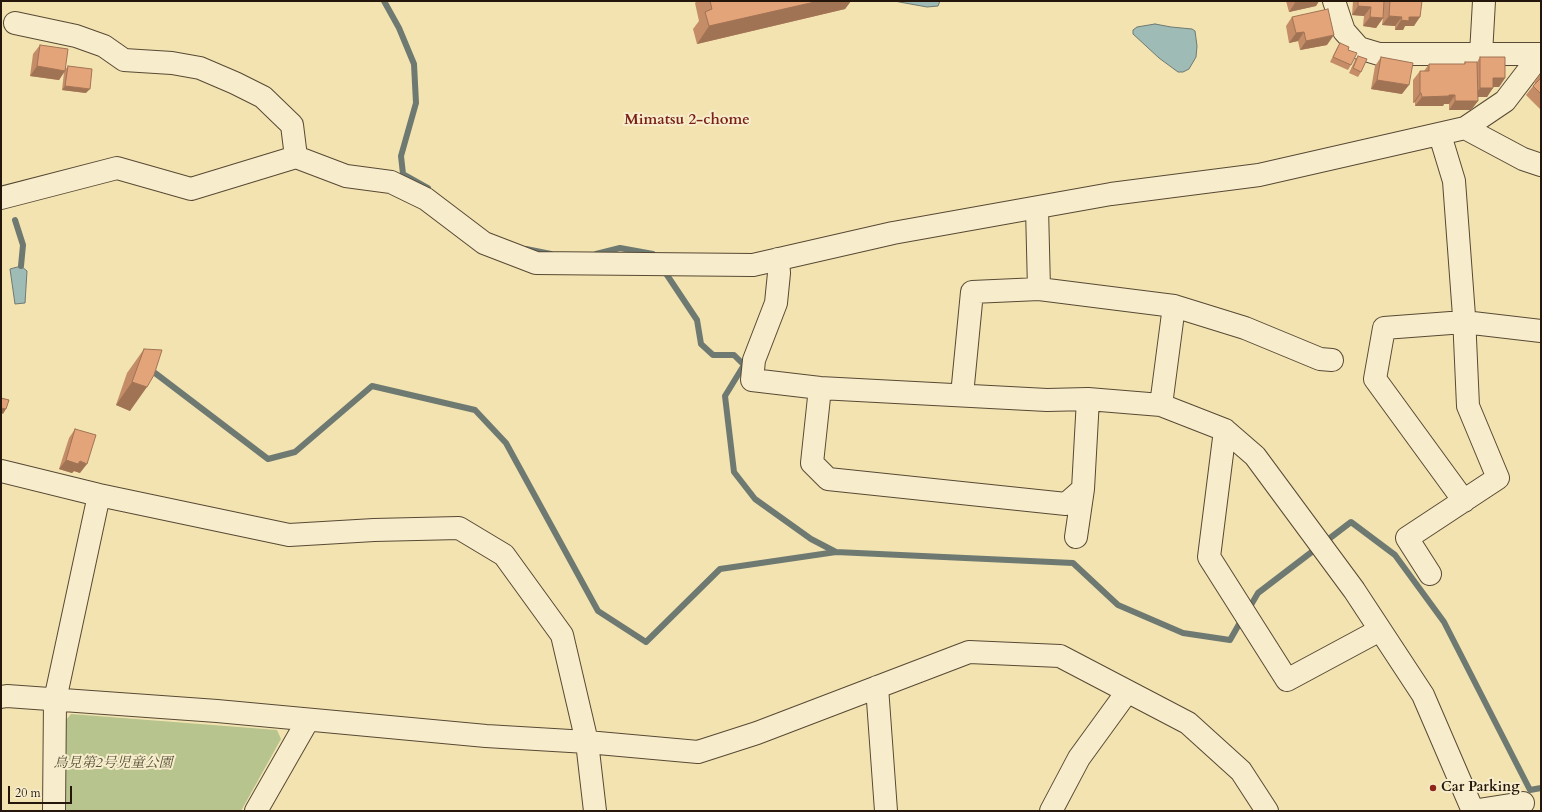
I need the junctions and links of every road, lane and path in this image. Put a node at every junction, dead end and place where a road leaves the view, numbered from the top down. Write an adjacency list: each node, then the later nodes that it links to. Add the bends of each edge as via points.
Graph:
1 (1334, 1): 4 (street, via 1344,31 1359,48 1379,54)
2 (1484, 1): 4 (street)
3 (15, 23): 7 (street, via 76,36 104,46 124,60 172,62 200,68 235,83 263,97 292,124)
4 (1481, 54): 5 (street, via 1541,54 1505,101)
5 (1466, 128): 6 (street); 8 (street, via 1523,159)
6 (1440, 135): 10 (street, via 1259,175 1111,194); 14 (street, via 1454,181)
7 (296, 157): 9 (street, via 191,189 117,168); 11 (street, via 346,176 391,182 426,199 484,243 536,263 753,265)
8 (1541, 165)
9 (1, 198)
10 (1037, 208): 11 (street, via 893,233); 12 (street)
11 (778, 259): 17 (street, via 776,303 754,360 752,380)
12 (1039, 289): 13 (street); 18 (street, via 972,292)
13 (1174, 306): 16 (street, via 1245,328 1320,359); 20 (street)
14 (1464, 322): 15 (street); 25 (street, via 1468,406 1498,478); 25 (street, via 1384,328 1376,379)
15 (1541, 331)
16 (1332, 360)
17 (820, 388): 18 (street); 23 (street, via 812,463 828,479 1066,504)
18 (962, 396): 19 (street)
19 (1088, 399): 20 (street); 23 (street)
20 (1161, 405): 21 (street)
21 (1225, 430): 28 (street, via 1255,456 1354,590); 28 (street, via 1209,557 1287,680)
22 (1, 471): 24 (street)
23 (1083, 489): 26 (street)
24 (99, 495): 32 (street); 34 (street, via 289,535 459,528 504,554 562,635)
25 (1464, 501): 27 (street, via 1407,538)
26 (1076, 536)
27 (1430, 574)
28 (1380, 630): 42 (street, via 1423,695)
29 (877, 687): 30 (street, via 969,652 1060,656); 34 (street, via 757,733 698,752); 39 (street)
30 (1127, 692): 40 (street, via 1079,758); 41 (street, via 1188,722 1241,771)
31 (1, 697): 32 (street)
32 (55, 700): 33 (street); 36 (street)
33 (308, 720): 34 (street); 37 (street)
34 (587, 742): 38 (street)
35 (1523, 803): 42 (street)
36 (54, 811)
37 (256, 811)
38 (595, 811)
39 (886, 811)
40 (1052, 811)
41 (1267, 811)
42 (1472, 811)

